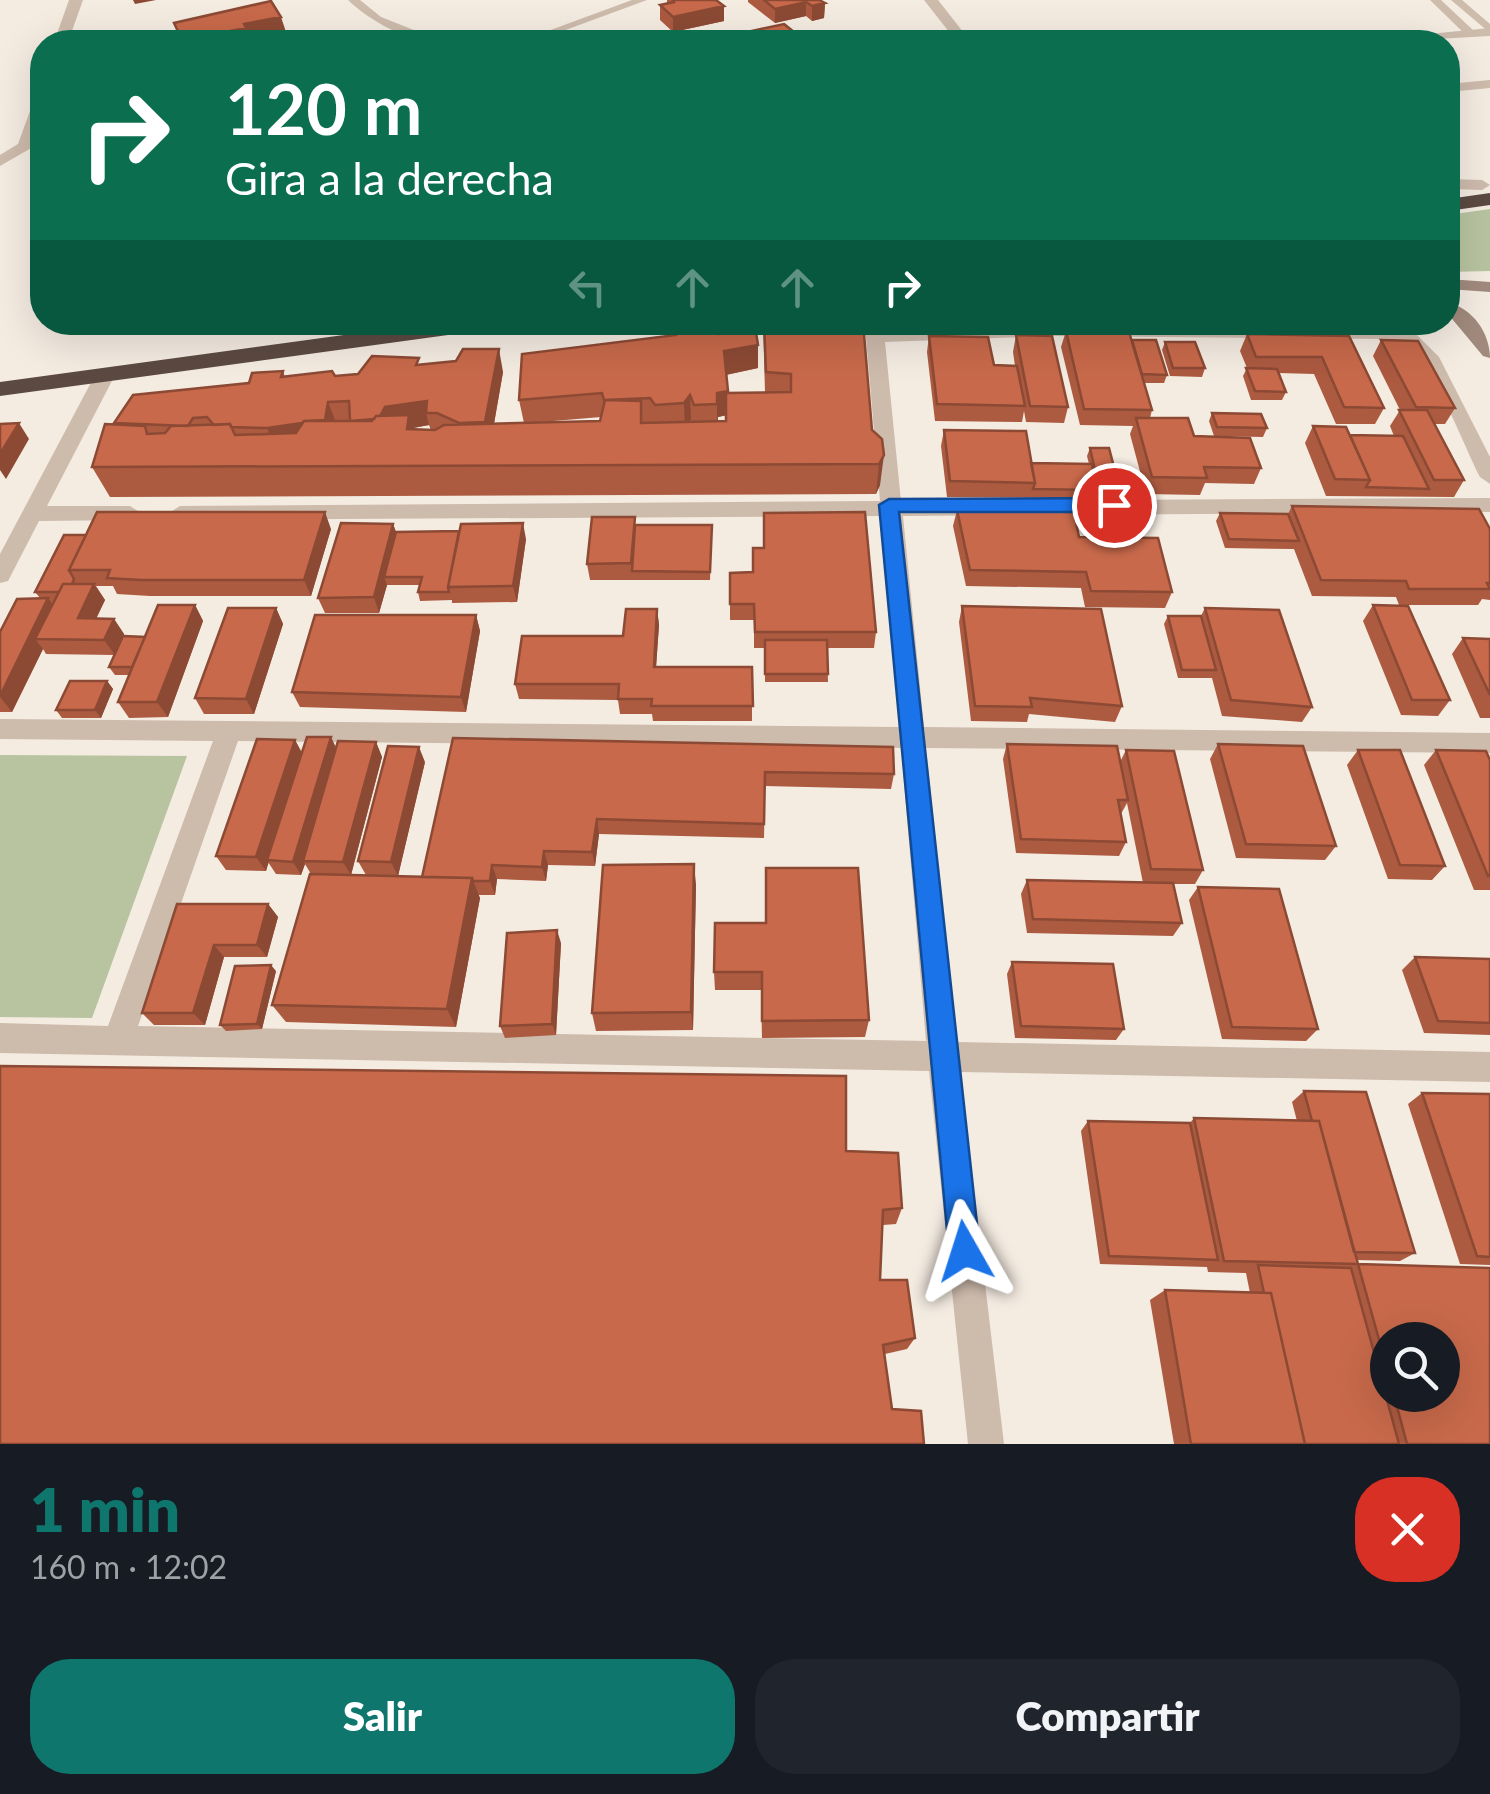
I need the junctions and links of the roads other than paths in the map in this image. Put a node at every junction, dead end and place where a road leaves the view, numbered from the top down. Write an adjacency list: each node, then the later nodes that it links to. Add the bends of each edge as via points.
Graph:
1 (76, 0): 7 (street)
2 (353, 0): 8 (lane)
3 (642, 0): 9 (lane)
4 (931, 0): 10 (street)
5 (1435, 0): 12 (lane)
6 (1456, 0): 11 (lane)
7 (65, 30)
8 (406, 30)
9 (558, 30)
10 (955, 30)
11 (1490, 31): 12 (street)
12 (1471, 34): 13 (street)
13 (1460, 35)
14 (1490, 84): 15 (street)
15 (1460, 87)
16 (30, 132): 17 (street, via 25,147)
17 (0, 161)
18 (1460, 188): 19 (highway)
19 (1488, 190): 20 (highway)
20 (1460, 200)
21 (1460, 285): 22 (main road)
22 (1490, 286)
23 (1460, 314): 27 (main road)
24 (399, 335): 28 (highway)
25 (872, 335): 31 (street)
26 (1398, 335): 30 (street, via 1429,357)
27 (1490, 352)
28 (105, 376): 29 (highway); 33 (street)
29 (0, 389)
30 (1490, 477)
31 (889, 505): 32 (street); 33 (street); 37 (street)
32 (1490, 505)
33 (33, 514): 34 (street)
34 (0, 575)
35 (0, 729): 36 (street)
36 (230, 732): 37 (street); 40 (street)
37 (914, 735): 38 (street); 41 (street)
38 (1490, 743)
39 (0, 1038): 40 (street)
40 (118, 1040): 41 (street)
41 (943, 1058): 42 (street); 43 (street)
42 (1490, 1068)
43 (986, 1444)

